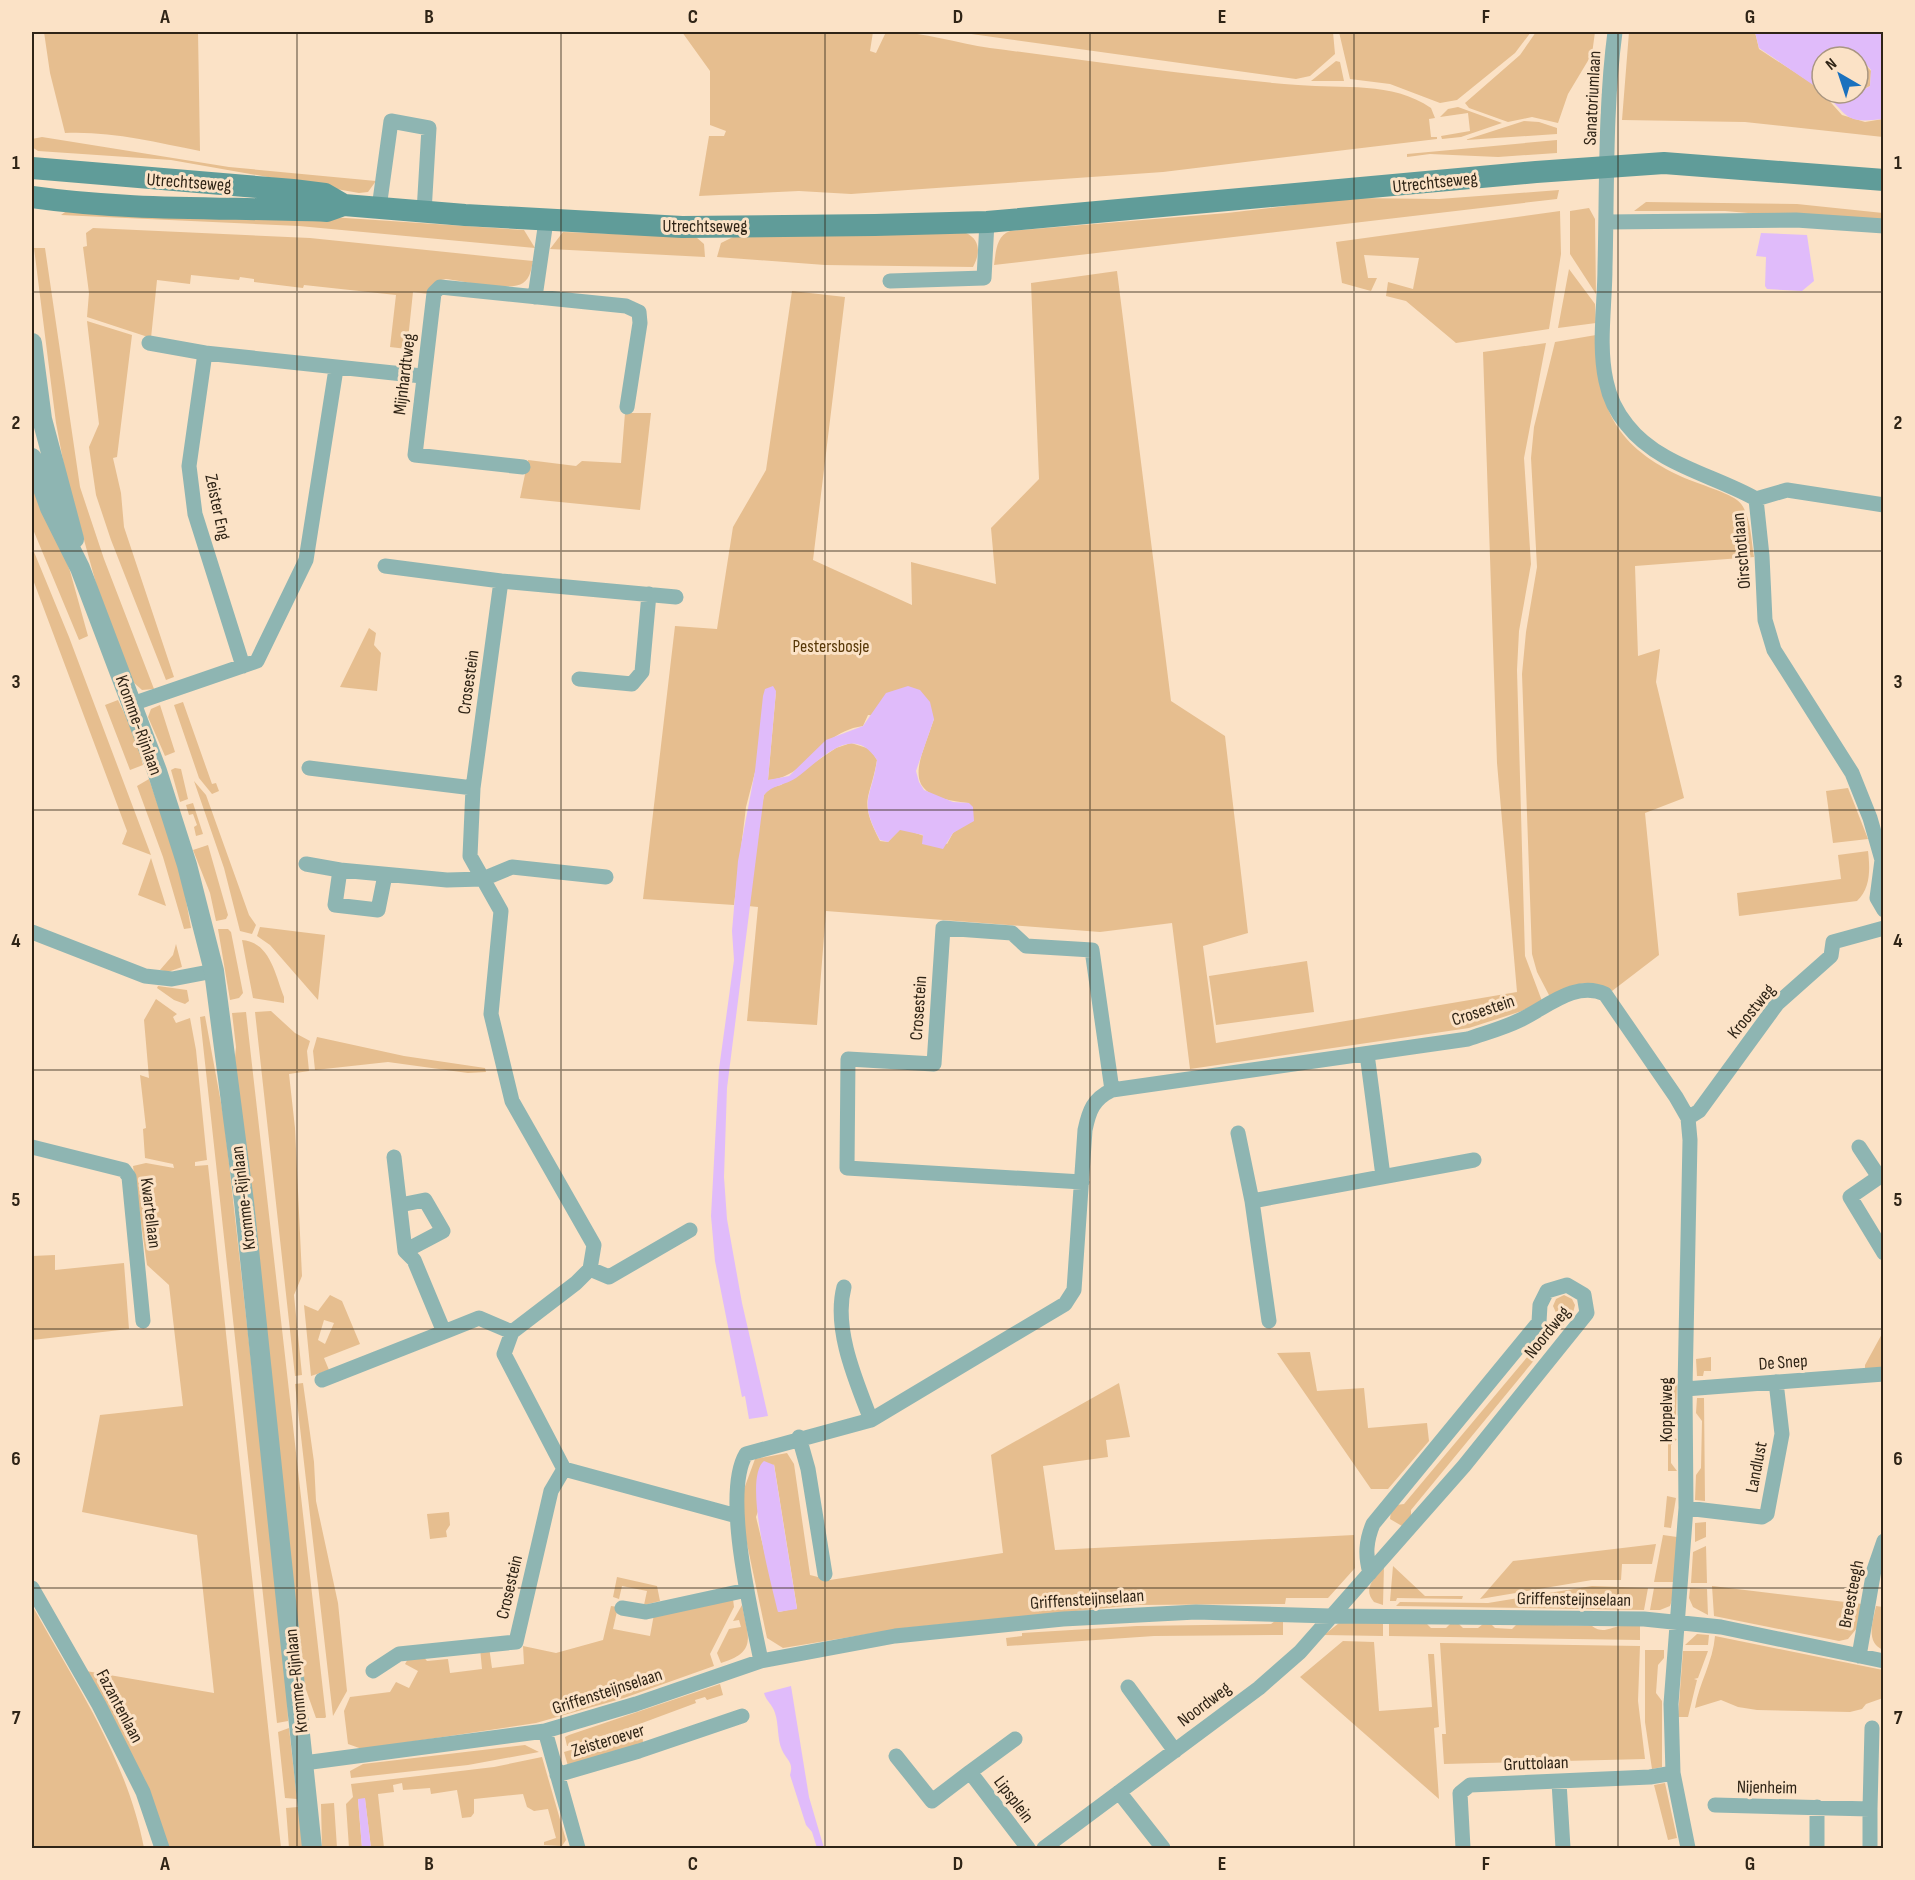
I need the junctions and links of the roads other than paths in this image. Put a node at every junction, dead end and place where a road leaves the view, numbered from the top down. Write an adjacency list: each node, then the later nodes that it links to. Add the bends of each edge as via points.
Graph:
1 (1615, 32): 2 (street, Sanatoriumlaan)
2 (1608, 166): 4 (main road, Utrechtseweg, via 1664,163); 10 (main road, Utrechtseweg); 11 (street, Oirschotlaan)
3 (32, 168): 6 (main road, Utrechtseweg, via 293,190 325,195)
4 (1884, 180)
5 (32, 196): 6 (main road, Utrechtseweg, via 77,203 184,207 327,211)
6 (344, 205): 7 (main road, Utrechtseweg)
7 (379, 208): 8 (main road, Utrechtseweg); 8 (street, via 391,122 429,128)
8 (424, 212): 9 (main road, Utrechtseweg)
9 (546, 221): 10 (main road, Utrechtseweg, via 682,227); 14 (street)
10 (987, 222): 13 (street, via 984,278)
11 (1606, 222): 12 (street, via 1796,220); 24 (street, Oirschotlaan, via 1603,351 1606,381 1614,405 1646,443 1674,461)
12 (1884, 226)
13 (890, 281)
14 (535, 297): 19 (street, Mijnhardtweg, via 440,287 434,293); 20 (street, Mijnhardtweg, via 626,306 639,312)
15 (32, 343): 21 (street, Kromme-Rijnlaan)
16 (149, 343): 17 (street)
17 (205, 353): 18 (street); 31 (street, Zeister Eng, via 189,466 195,514)
18 (336, 369): 19 (street); 31 (street, via 306,560)
19 (423, 376): 23 (street, Mijnhardtweg, via 415,455)
20 (627, 407)
21 (37, 421): 27 (street, Kromme-Rijnlaan, via 66,503)
22 (32, 458): 27 (street, Kromme-Rijnlaan, via 50,508)
23 (523, 467)
24 (1756, 499): 25 (street, via 1787,490); 41 (street, Oirschotlaan, via 1765,620 1774,650 1852,773 1867,808 1882,860 1877,898)
25 (1884, 505)
26 (385, 566): 28 (street)
27 (80, 568): 33 (street, Kromme-Rijnlaan)
28 (501, 581): 29 (street); 35 (street, Crosestein)
29 (649, 594): 30 (street); 32 (street, via 642,672 632,684)
30 (676, 597)
31 (250, 664): 33 (street)
32 (579, 680)
33 (132, 704): 44 (street, Kromme-Rijnlaan, via 187,865)
34 (309, 768): 35 (street)
35 (474, 788): 40 (street, Crosestein, via 470,856)
36 (306, 864): 37 (street)
37 (340, 870): 38 (street); 38 (street, via 335,905 378,910)
38 (385, 875): 40 (street)
39 (606, 877): 40 (street, via 512,867)
40 (483, 879): 61 (street, Crosestein, via 501,911 491,1014 512,1101 594,1245)
41 (1884, 910)
42 (1884, 928): 48 (street, Kroostweg, via 1833,942 1831,956 1777,1004 1699,1111)
43 (32, 932): 44 (street, via 145,976 172,979)
44 (214, 971): 95 (street, Kromme-Rijnlaan, via 244,1202)
45 (1605, 994): 46 (street, Crosestein, via 1594,989 1574,992 1520,1020 1468,1039); 48 (street, Koppelweg)
46 (1366, 1054): 47 (street, Crosestein); 54 (street)
47 (1112, 1090): 55 (street, via 1099,1097 1089,1111); 55 (street, Crosestein, via 1092,950 1026,946 1012,933 943,928 934,1064 848,1059 847,1168)
48 (1688, 1118): 70 (street, Koppelweg)
49 (1238, 1133): 56 (street)
50 (1859, 1147): 60 (street, via 1879,1177 1850,1197)
51 (32, 1148): 64 (street, Kwartellaan, via 124,1170 129,1177)
52 (394, 1157): 57 (street)
53 (1474, 1160): 54 (street)
54 (1383, 1176): 56 (street)
55 (1082, 1182): 71 (street, via 1074,1290 1065,1304)
56 (1252, 1201): 63 (street)
57 (400, 1205): 59 (street); 59 (street, via 425,1200 443,1231)
58 (690, 1230): 61 (street, via 609,1277)
59 (405, 1251): 65 (street, via 414,1260)
60 (1884, 1253)
61 (590, 1269): 66 (street)
62 (844, 1287): 71 (street, via 841,1298 847,1356)
63 (1269, 1320)
64 (143, 1322)
65 (444, 1332): 66 (street, via 479,1318); 68 (street)
66 (512, 1332): 73 (street, via 504,1354)
67 (1884, 1374): 69 (street, De Snep)
68 (322, 1380)
69 (1776, 1382): 70 (street, De Snep); 74 (street, Landlust, via 1782,1434 1767,1514 1762,1517)
70 (1685, 1389): 74 (street, Koppelweg)
71 (871, 1420): 72 (street)
72 (799, 1437): 75 (street, via 746,1454 740,1463); 78 (street)
73 (564, 1469): 75 (street); 87 (street, Crosestein, via 551,1491 516,1642 399,1654)
74 (1686, 1508): 83 (street, Koppelweg)
75 (737, 1516): 80 (street)
76 (1884, 1541): 84 (street, Breesteegh, via 1874,1570)
77 (1370, 1573): 77 (street, Noordweg, via 1464,1466 1587,1313 1584,1295 1567,1285 1547,1291 1540,1305 1539,1322 1373,1524 1366,1558); 82 (street, Noordweg)
78 (825, 1574)
79 (32, 1588): 104 (street, Fazantenlaan, via 143,1792)
80 (747, 1590): 81 (street, via 646,1612); 85 (street)
81 (622, 1608)
82 (1330, 1616): 83 (street, Griffensteijnselaan); 85 (street, Griffensteijnselaan, via 1196,1612 1063,1619 896,1636); 93 (street, Noordweg, via 1300,1652 1259,1688)
83 (1679, 1621): 84 (street, Griffensteijnselaan); 97 (street, Koppelweg, via 1672,1682)
84 (1859, 1656): 86 (street, Griffensteijnselaan)
85 (761, 1661): 91 (street, Griffensteijnselaan)
86 (1884, 1661)
87 (373, 1671)
88 (1128, 1687): 93 (street)
89 (742, 1716): 98 (street, Zeisteroever)
90 (1872, 1728): 103 (street)
91 (545, 1731): 95 (street, Griffensteijnselaan); 98 (street)
92 (1015, 1739): 96 (street, Lipsplein)
93 (1175, 1750): 100 (street, Noordweg)
94 (896, 1756): 96 (street, Lipsplein, via 932,1801)
95 (304, 1763): 105 (street, Kromme-Rijnlaan)
96 (970, 1772): 107 (street, Lipsplein)
97 (1673, 1773): 99 (street, Gruttolaan); 112 (street, Koppelweg)
98 (557, 1775): 106 (street, Zeisteroever)
99 (1559, 1782): 110 (street, Gruttolaan, via 1464,1788 1460,1793); 111 (street)
100 (1119, 1792): 108 (street, Noordweg); 109 (street)
101 (1715, 1805): 102 (street, Nijenheim)
102 (1817, 1807): 103 (street, Nijenheim); 113 (street, Nijenheim)
103 (1870, 1809): 114 (street)
104 (162, 1848)
105 (312, 1848)
106 (578, 1848)
107 (1028, 1848)
108 (1044, 1848)
109 (1163, 1848)
110 (1463, 1848)
111 (1563, 1848)
112 (1688, 1848)
113 (1817, 1848)
114 (1870, 1848)

